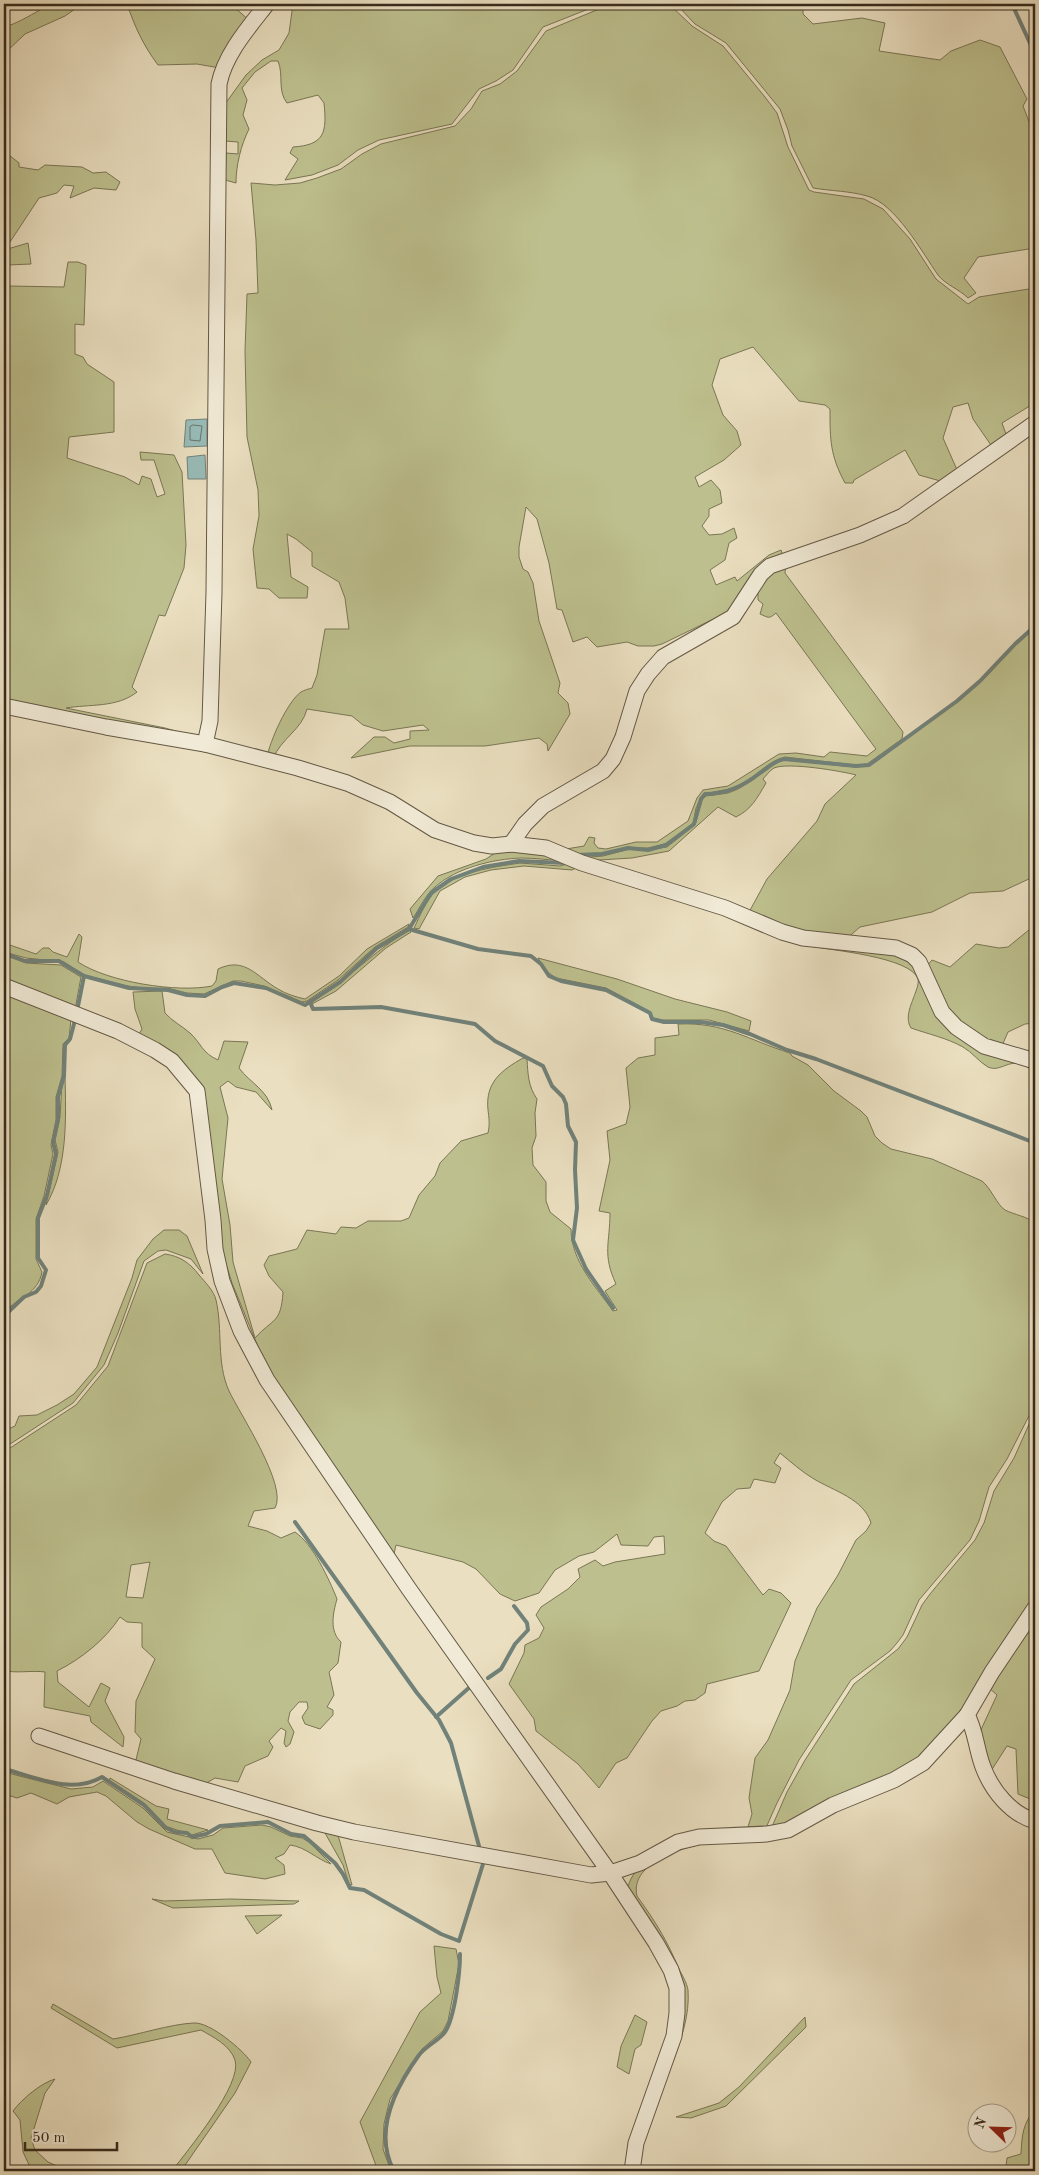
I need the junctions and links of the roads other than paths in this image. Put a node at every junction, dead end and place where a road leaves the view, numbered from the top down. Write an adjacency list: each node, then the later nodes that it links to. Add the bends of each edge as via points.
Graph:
1 (267, 4): 4 (street, via 244,33 221,73 219,84 214,592 210,721)
2 (1035, 423): 5 (street, via 903,516 860,535 770,566 761,574 733,617 663,657 648,674 637,691 613,759 603,771 543,806)
3 (4, 706): 4 (street)
4 (204, 744): 5 (street, via 348,782 390,802 435,830 474,843 492,846)
5 (511, 844): 7 (street, via 546,848 582,863 725,908 803,938 884,946 912,954 919,962 942,1012 956,1027 984,1046)
6 (4, 986): 12 (street, via 118,1031 155,1050 172,1061 191,1083 200,1113 220,1273 255,1358 283,1405 409,1589)
7 (1035, 1061)
8 (1035, 1608): 9 (street)
9 (967, 1715): 11 (street, via 983,1768 992,1785 1009,1807); 12 (street, via 923,1763 788,1830 699,1837 678,1842 640,1863)
10 (39, 1736): 12 (street, via 174,1780 354,1832 591,1875)
11 (1035, 1821)
12 (610, 1873): 13 (street, via 656,1943 677,1988 678,2013 674,2036 636,2143)
13 (632, 2171)

